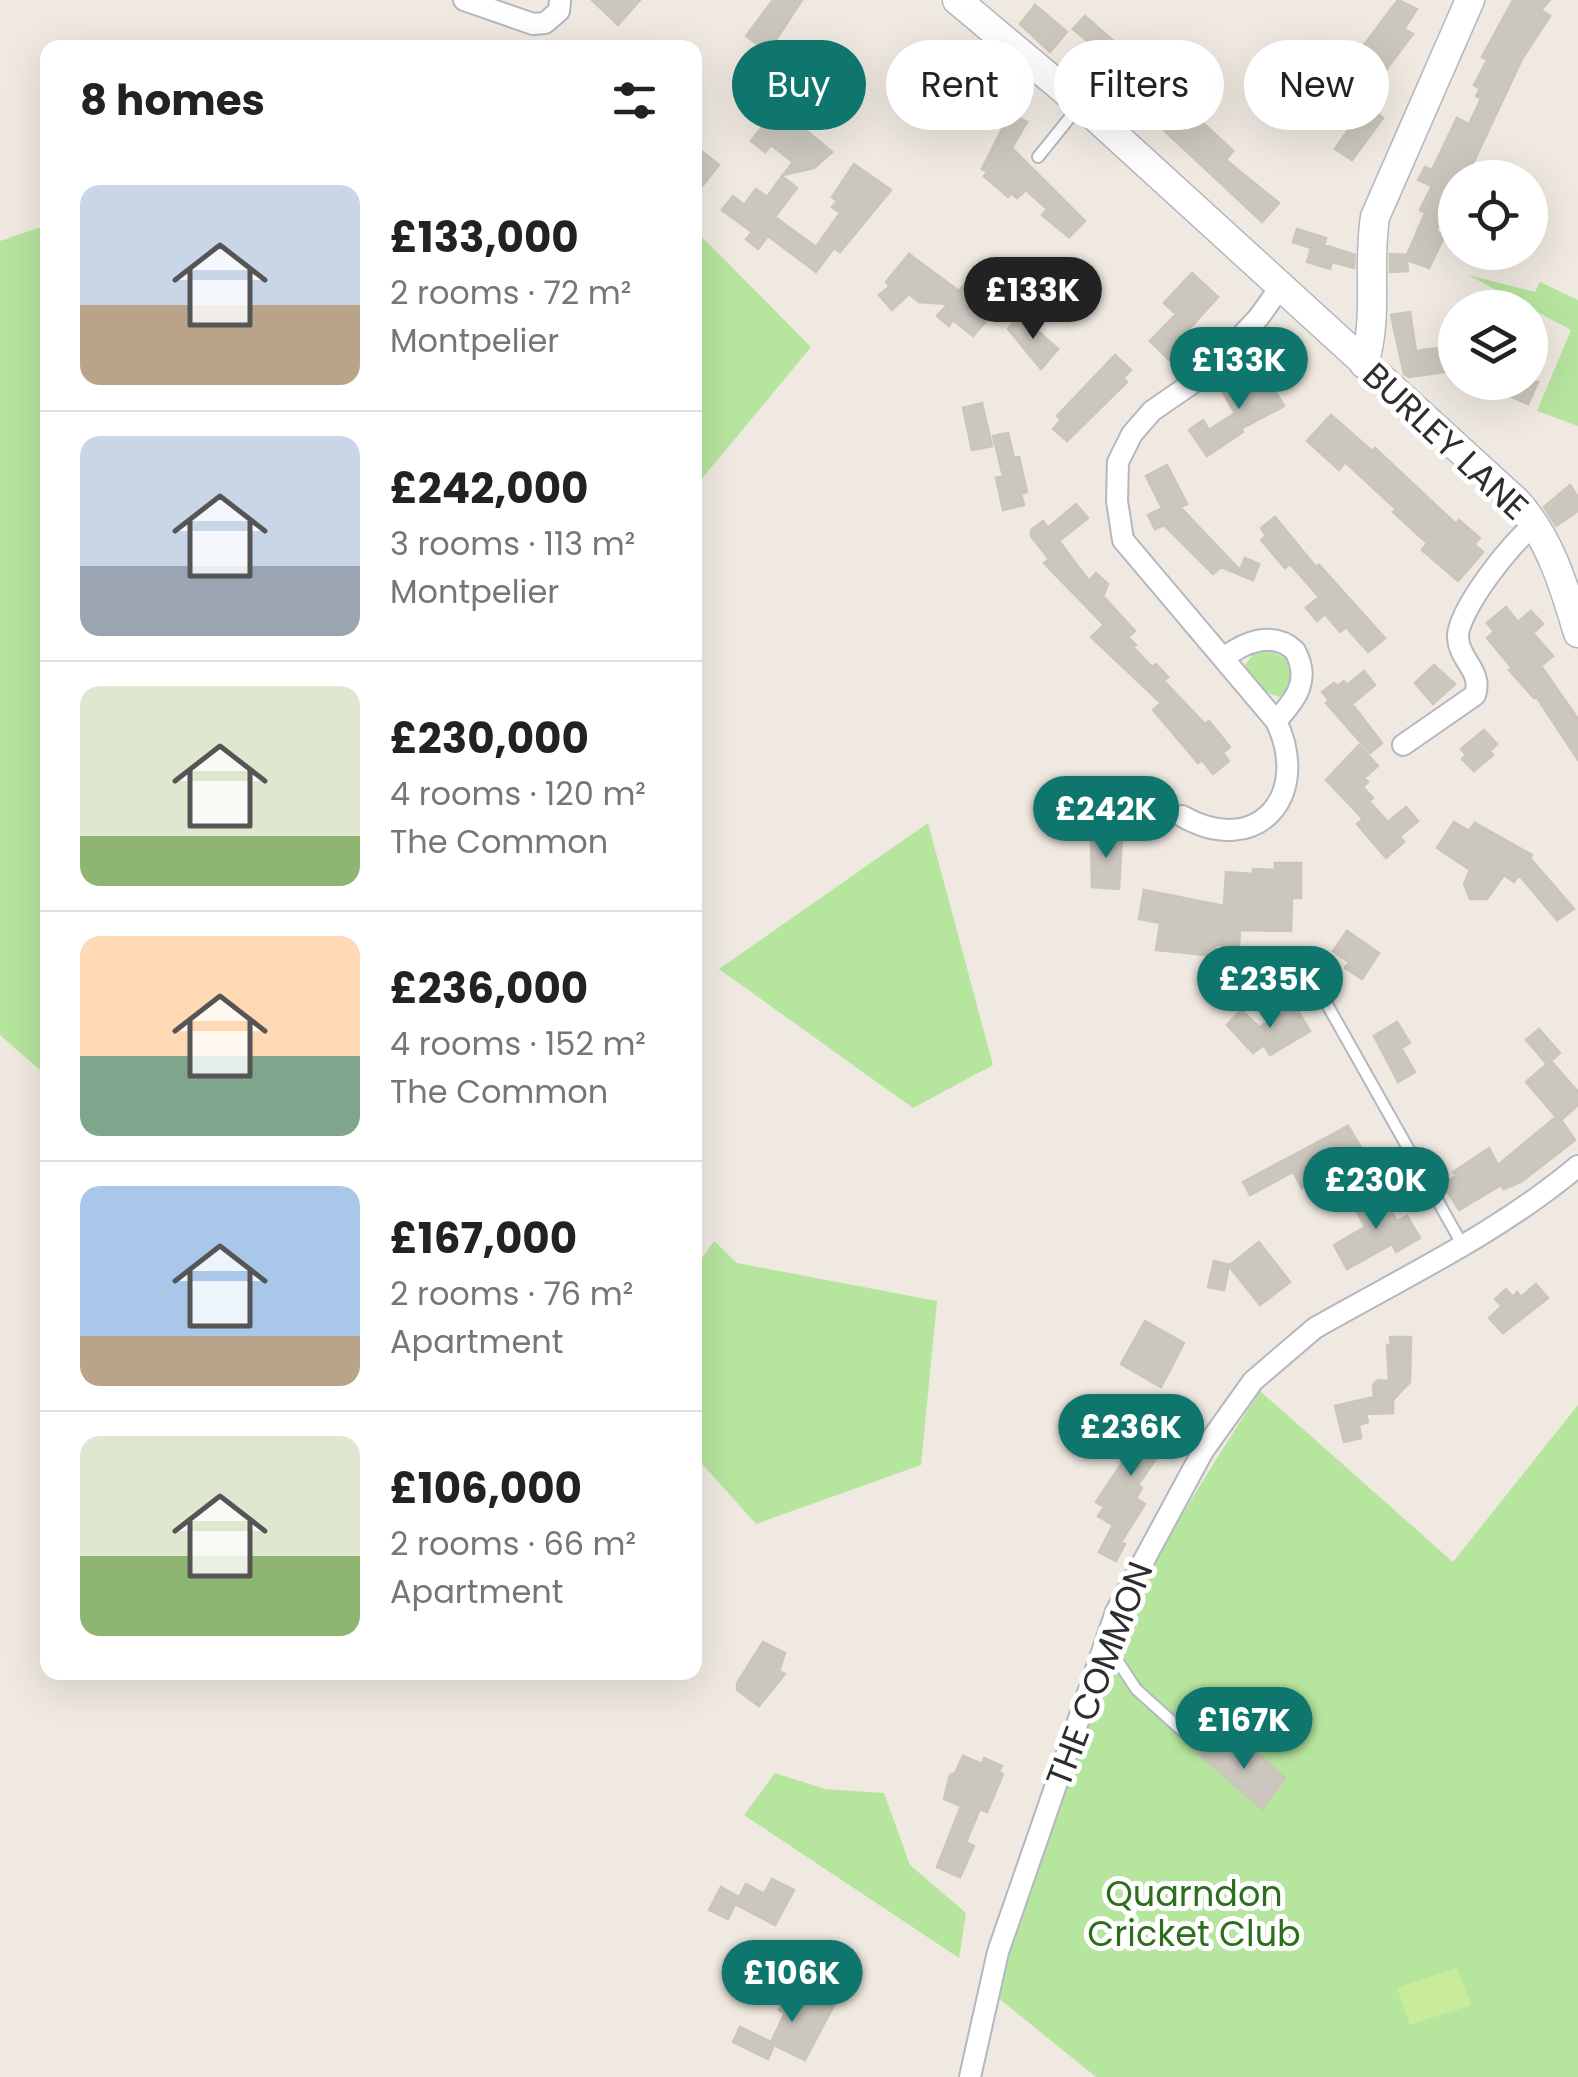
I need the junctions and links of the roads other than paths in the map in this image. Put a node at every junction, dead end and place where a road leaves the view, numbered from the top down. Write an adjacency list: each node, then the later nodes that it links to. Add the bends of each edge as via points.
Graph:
1 (464, 0): 4 (street, via 533,24 545,23)
2 (957, 0): 5 (street, BURLEY LANE)
3 (1470, 0): 10 (street, via 1375,217 1372,332)
4 (560, 1)
5 (1054, 81)
6 (1060, 130): 8 (lane)
7 (1110, 130): 9 (street, BURLEY LANE)
8 (1038, 157)
9 (1281, 286): 10 (street, BURLEY LANE); 13 (street, via 1207,373 1152,411 1118,462 1123,540)
10 (1364, 364): 11 (street, BURLEY LANE, via 1516,501)
11 (1534, 525): 12 (street, BURLEY LANE); 15 (street, via 1513,542 1458,626 1460,650 1477,678 1475,695)
12 (1578, 632)
13 (1224, 658): 14 (street); 14 (street, via 1262,640 1295,650 1304,679)
14 (1276, 721): 16 (street, via 1291,770 1277,807 1246,828 1224,832)
15 (1403, 745)
16 (1182, 816)
17 (1306, 966): 19 (lane)
18 (1578, 1166): 19 (street, THE COMMON)
19 (1462, 1244): 20 (street, THE COMMON, via 1315,1328 1254,1381 1178,1492)
20 (1106, 1644): 21 (lane, via 1136,1689); 22 (street, THE COMMON, via 998,1952)
21 (1197, 1744)
22 (970, 2077)

